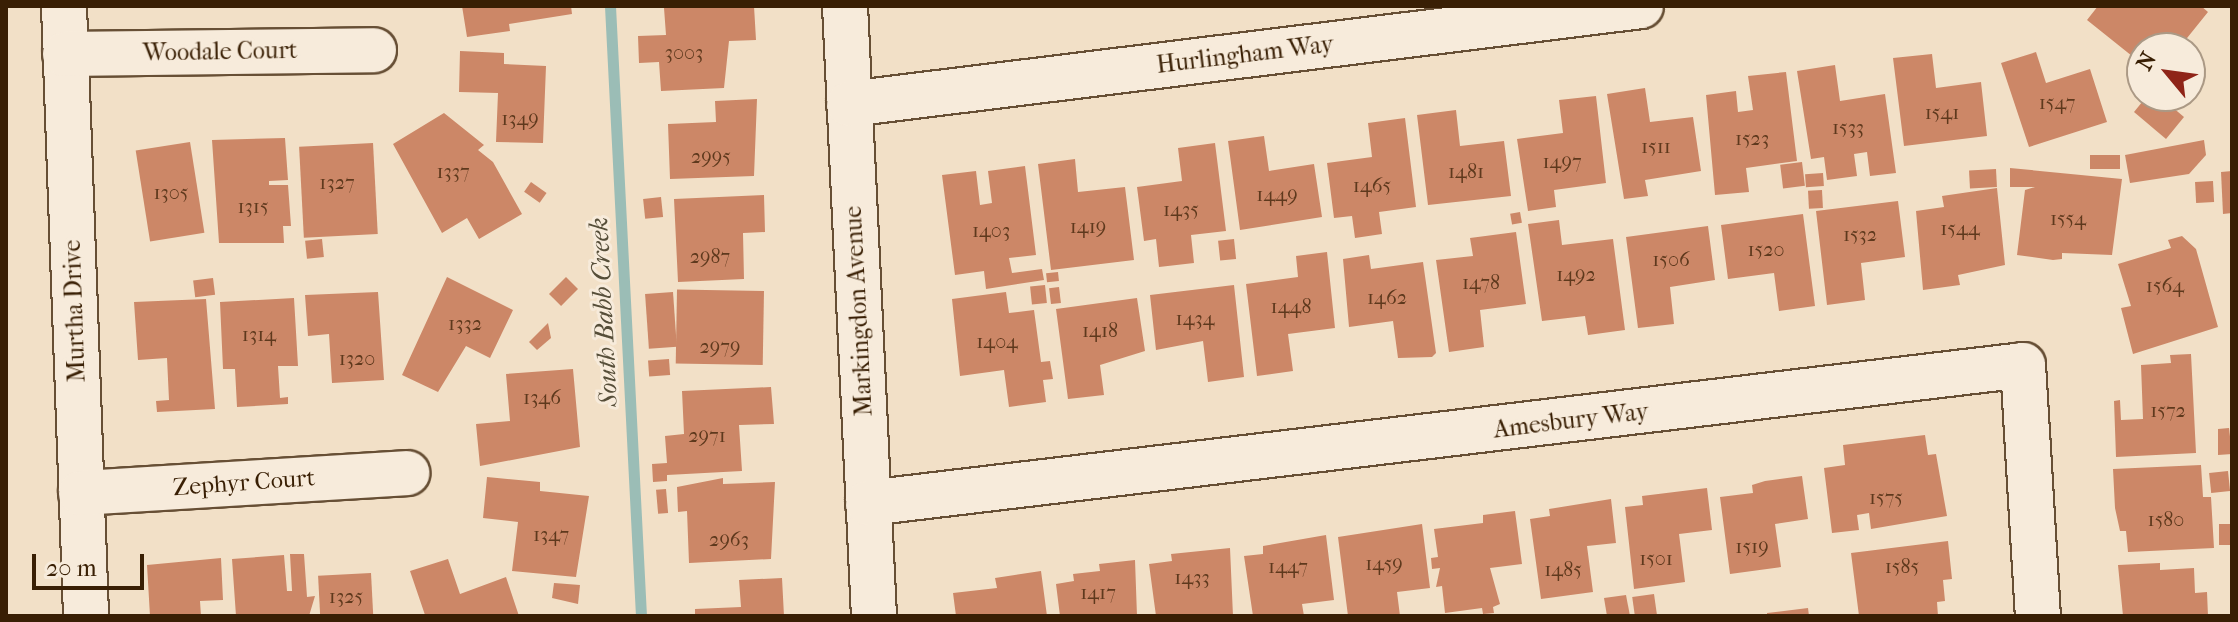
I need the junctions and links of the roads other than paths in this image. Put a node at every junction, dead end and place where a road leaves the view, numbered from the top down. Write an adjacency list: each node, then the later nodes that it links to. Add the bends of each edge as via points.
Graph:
1 (64, 6): 5 (street, Murtha Drive)
2 (845, 6): 6 (street, Markingdon Avenue)
3 (1641, 6): 6 (street, Hurlingham Way)
4 (374, 50): 5 (street, Woodale Court)
5 (65, 54): 8 (street, Murtha Drive)
6 (849, 104): 9 (street, Markingdon Avenue)
7 (407, 473): 8 (street, Zephyr Court)
8 (81, 493): 10 (street, Murtha Drive)
9 (868, 503): 11 (street, Markingdon Avenue); 12 (street, Amesbury Way, via 2023,365)
10 (86, 616)
11 (874, 616)
12 (2038, 616)

